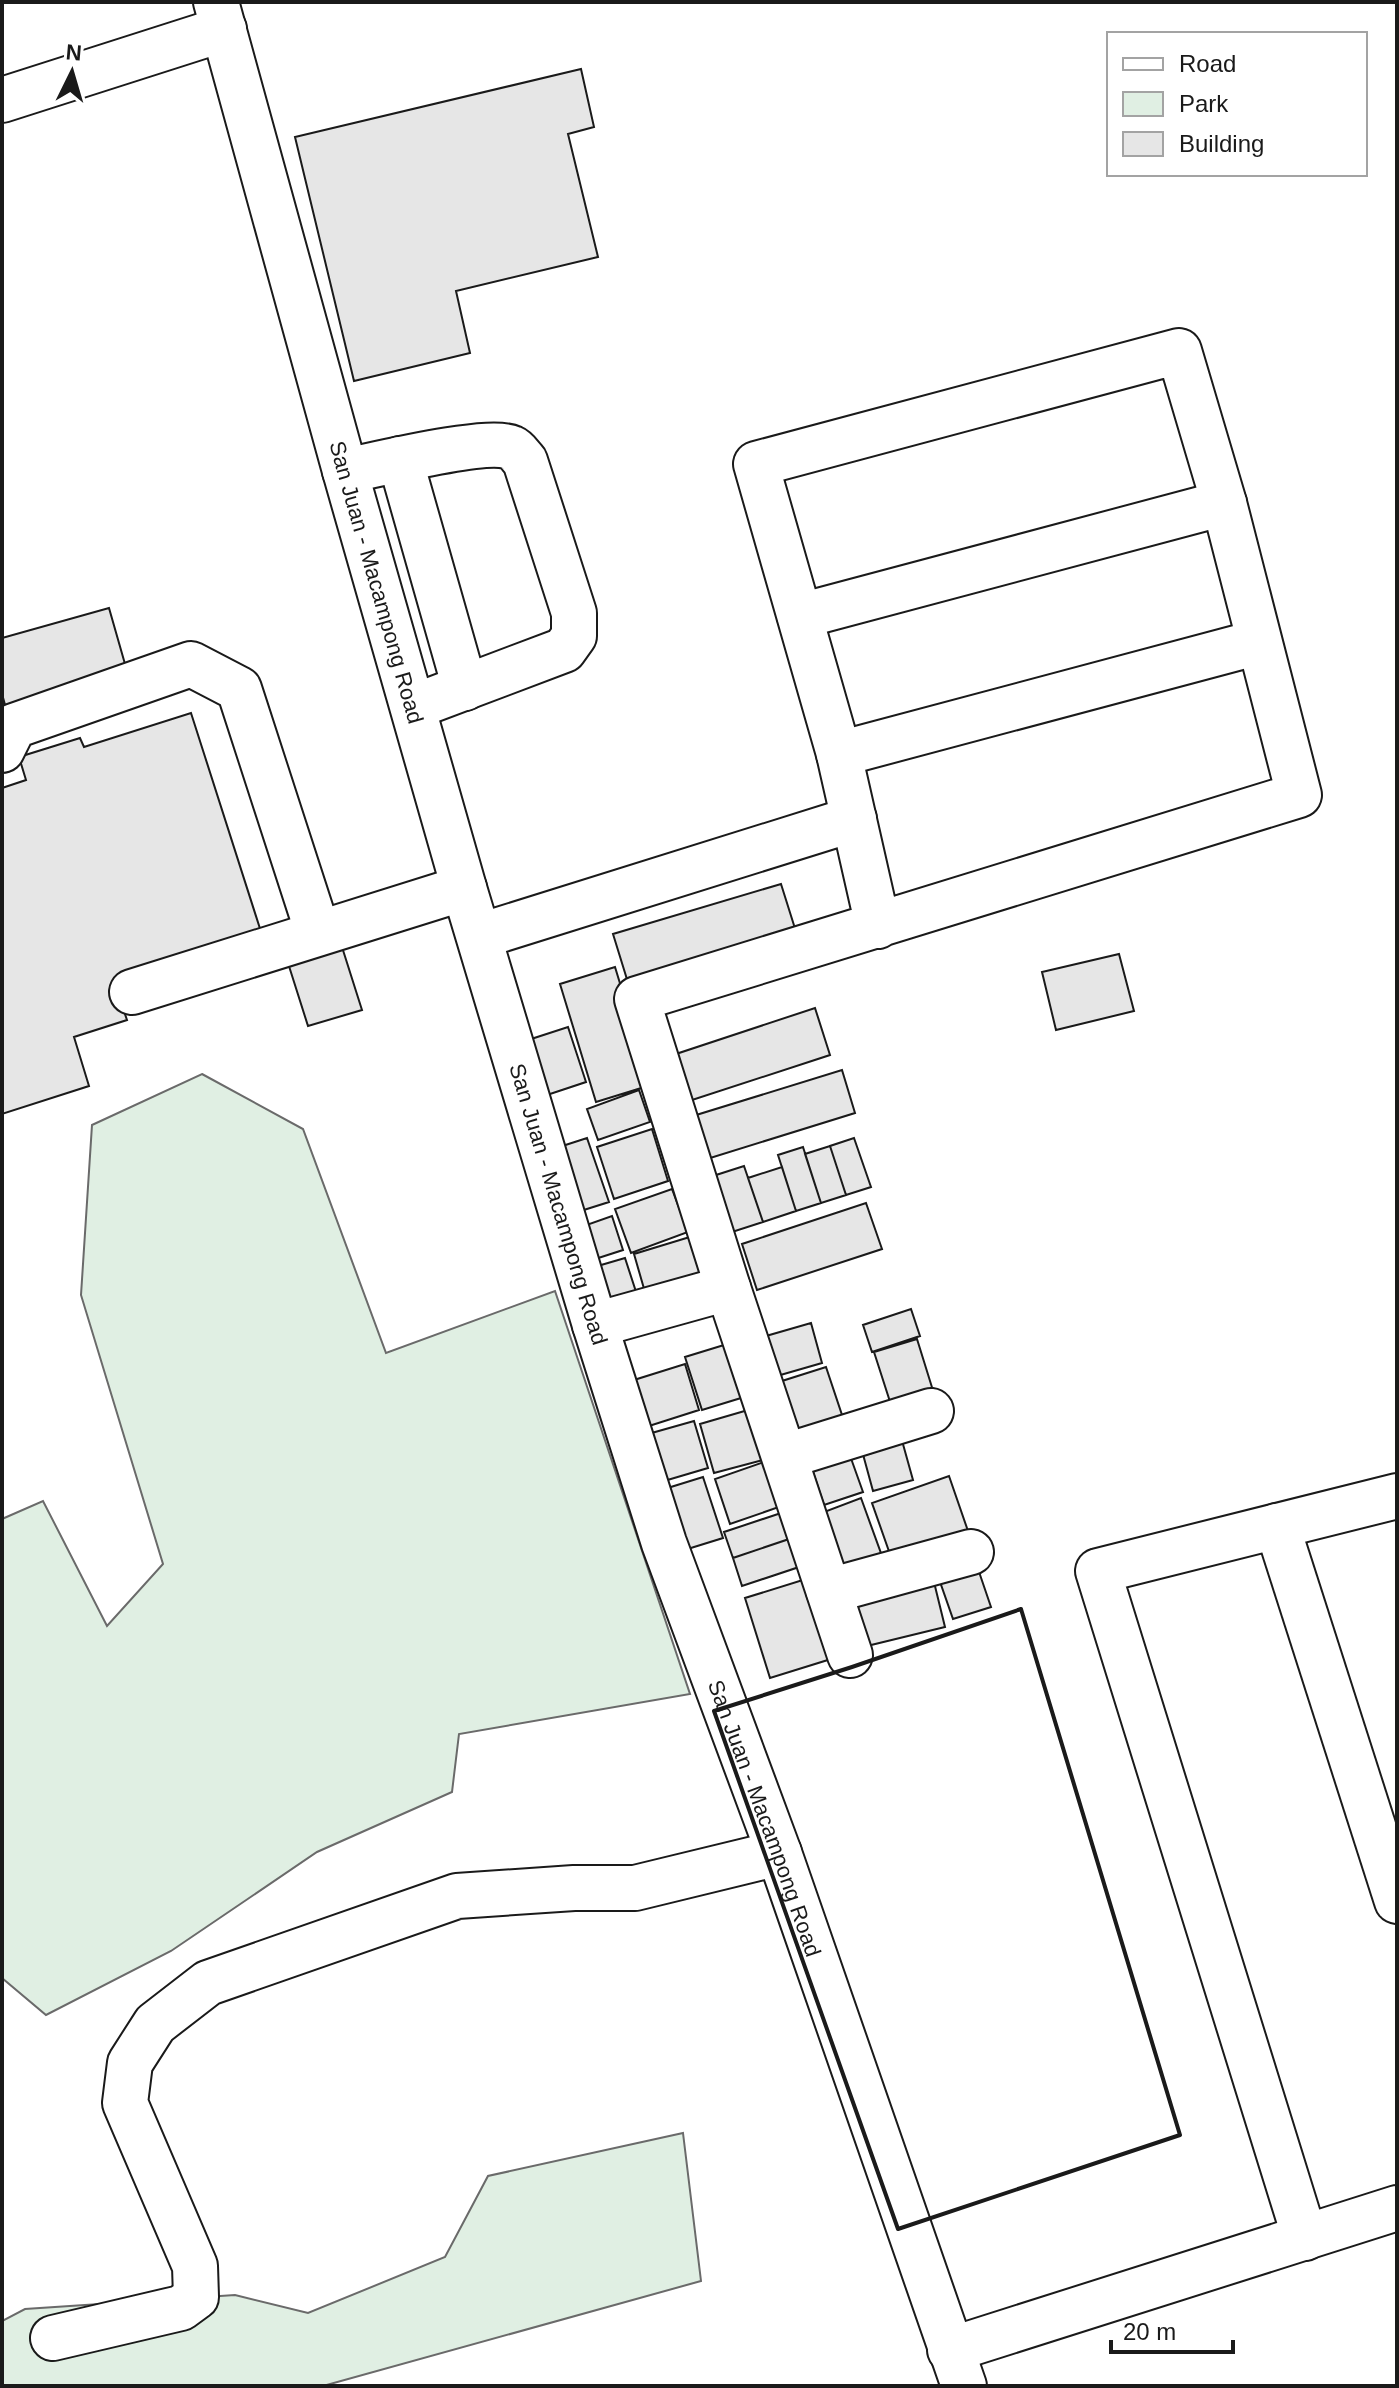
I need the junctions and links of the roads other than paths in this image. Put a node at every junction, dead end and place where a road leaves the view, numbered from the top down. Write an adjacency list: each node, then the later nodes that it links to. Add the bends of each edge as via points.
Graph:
1 (227, 10): 2 (street); 4 (street, San Juan - Macampong Road)
2 (2, 100)
3 (400, 459): 4 (street); 8 (street); 8 (street, via 494,444 513,448 525,461 574,613 574,636 564,650)
4 (345, 471): 9 (street, San Juan - Macampong Road)
5 (1224, 503): 6 (street); 6 (street, via 1179,351 1133,363 756,464); 7 (street)
6 (800, 616): 11 (street)
7 (1259, 642): 11 (street); 14 (street, via 1299,795)
8 (465, 688): 9 (street)
9 (413, 707): 13 (street, San Juan - Macampong Road)
10 (2, 750): 15 (street, via 14,726 191,664 239,689)
11 (839, 754): 12 (street)
12 (854, 819): 14 (street); 16 (street)
13 (464, 888): 15 (street); 16 (street, San Juan - Macampong Road)
14 (878, 926): 18 (street, via 637,999)
15 (318, 933): 17 (street)
16 (480, 936): 19 (street, San Juan - Macampong Road)
17 (132, 992)
18 (728, 1288): 19 (street); 21 (street)
19 (595, 1325): 27 (street, San Juan - Macampong Road, via 664,1543)
20 (931, 1411): 21 (street)
21 (786, 1456): 25 (street)
22 (1397, 1496): 23 (street)
23 (1277, 1526): 28 (street); 30 (street, via 1098,1571)
24 (971, 1552): 25 (street)
25 (829, 1591): 26 (street)
26 (850, 1655)
27 (779, 1853): 31 (street, via 635,1888 457,1896 208,1983 155,2024 130,2063 125,2103 195,2266 196,2297 181,2308); 32 (street, San Juan - Macampong Road)
28 (1397, 1901)
29 (1397, 2208): 30 (street)
30 (1305, 2238): 32 (street)
31 (53, 2338)
32 (957, 2368)

